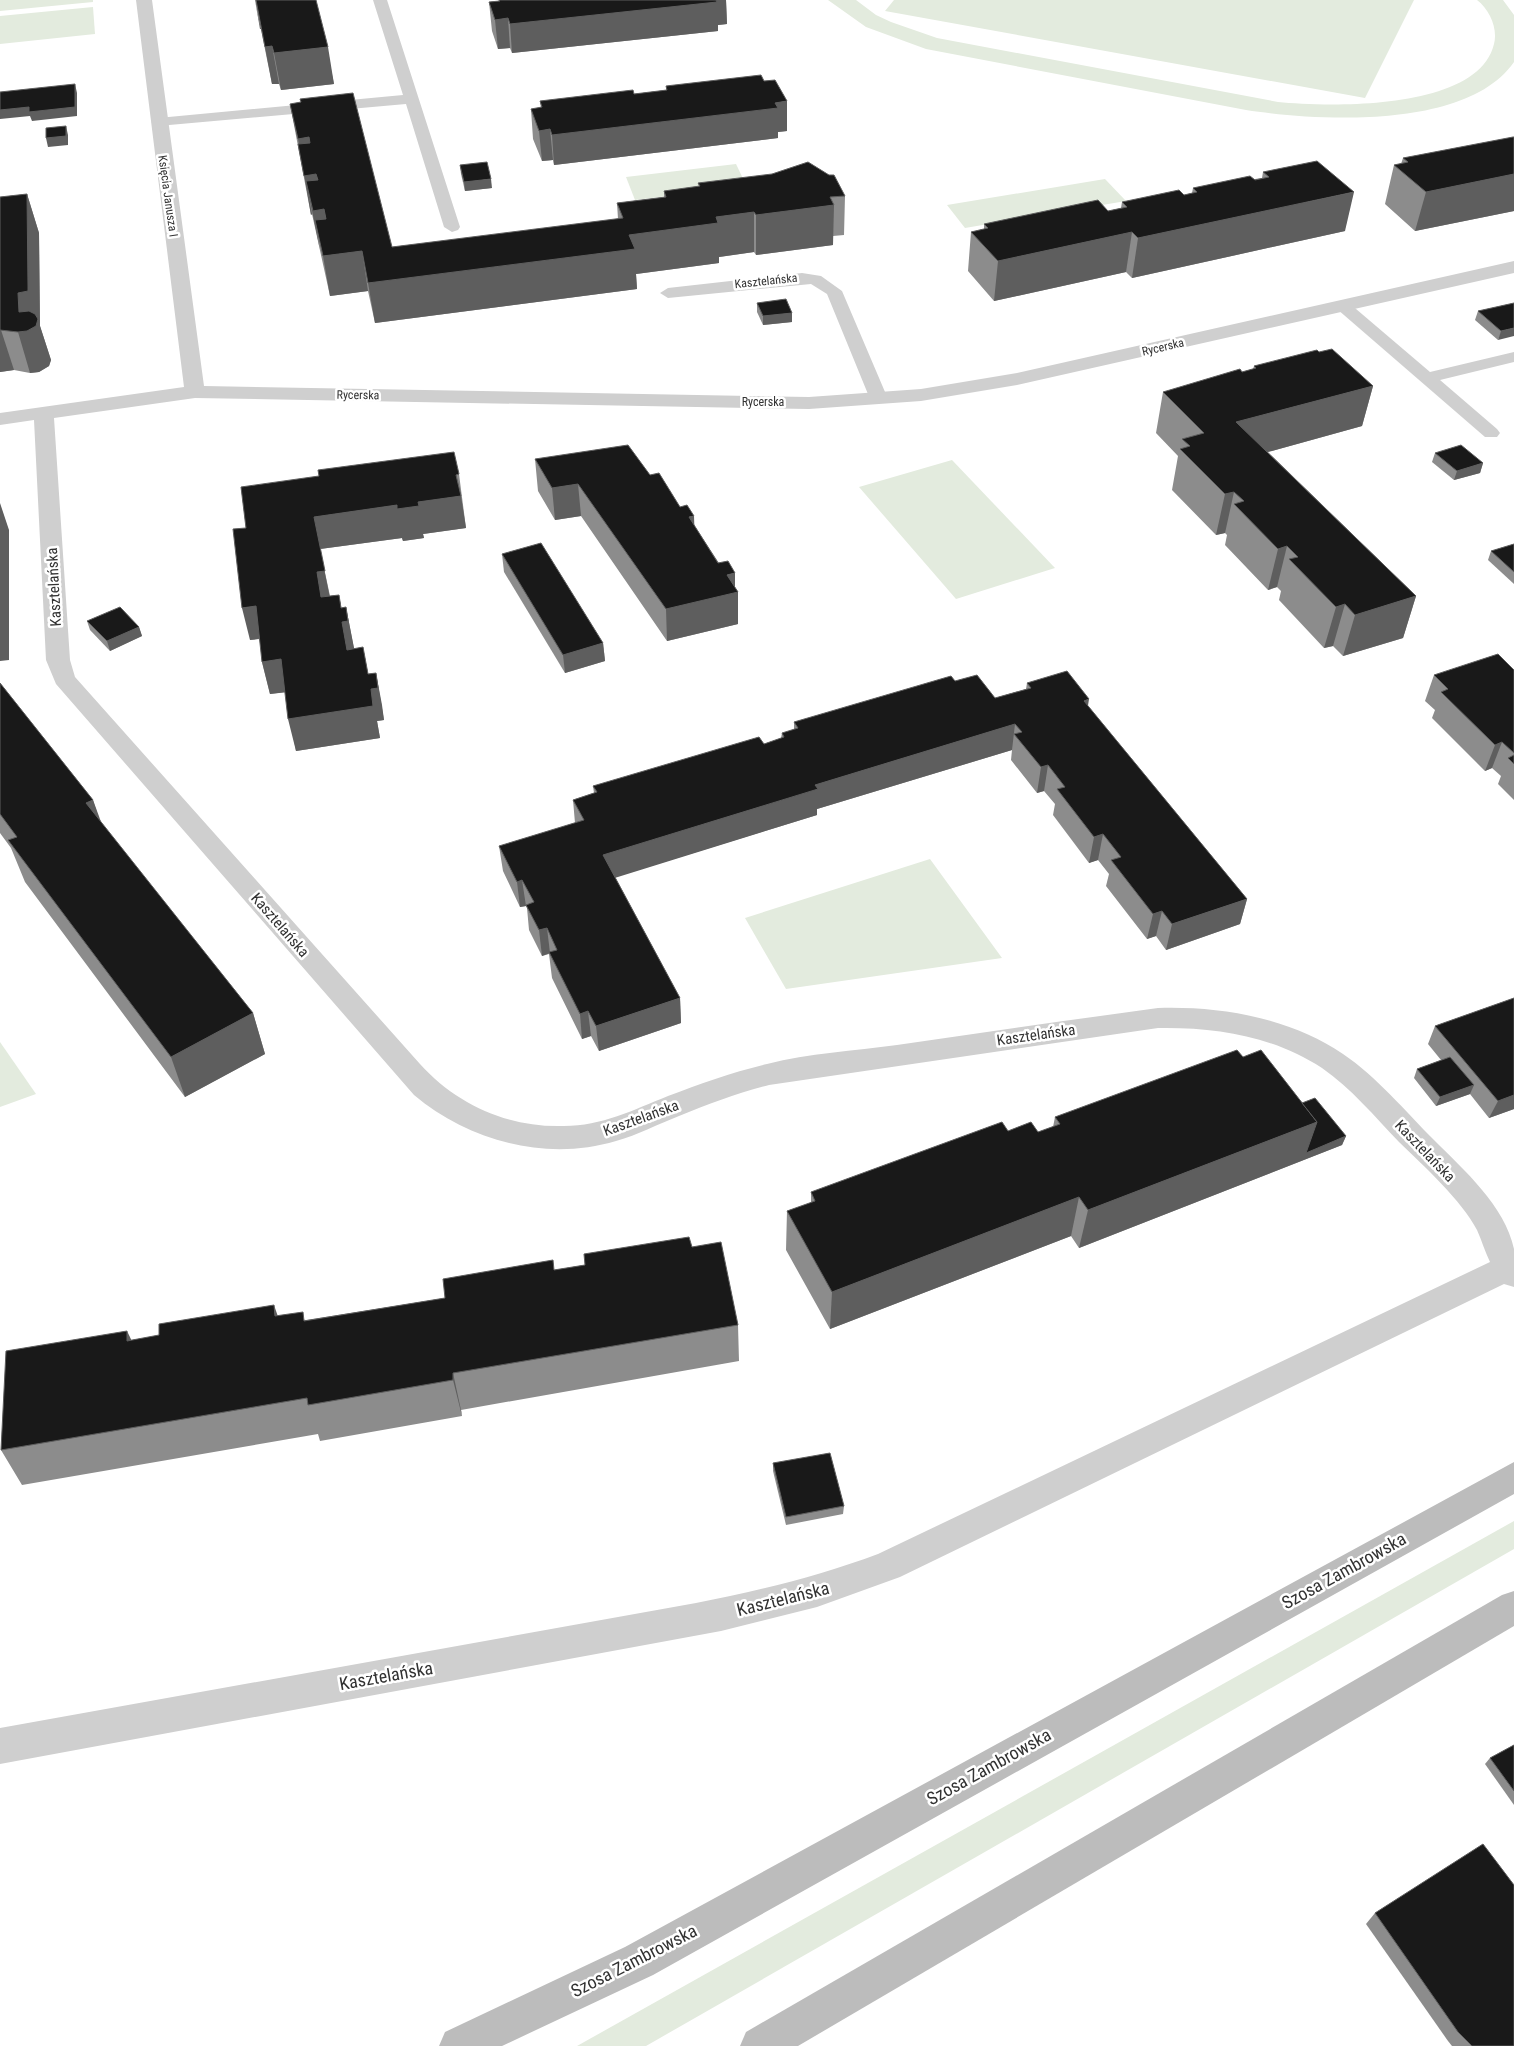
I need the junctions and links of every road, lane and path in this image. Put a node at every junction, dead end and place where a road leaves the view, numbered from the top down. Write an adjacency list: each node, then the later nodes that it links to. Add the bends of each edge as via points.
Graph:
1 (144, 0): 4 (street, Księcia Janusza I)
2 (380, 0): 3 (lane)
3 (410, 99): 4 (lane); 5 (lane)
4 (158, 122): 11 (street, Księcia Janusza I)
5 (452, 227)
6 (1514, 267): 8 (street, Rycerska)
7 (668, 293): 12 (lane, Kasztelańska, via 781,279 815,279 826,284 834,291)
8 (1343, 306): 10 (lane); 12 (street, Rycerska, via 1018,379 960,390)
9 (1514, 357): 10 (lane)
10 (1427, 378): 15 (lane)
11 (195, 392): 12 (street, Rycerska, via 809,403); 13 (street, Rycerska)
12 (879, 399)
13 (44, 413): 14 (street, Rycerska); 16 (street, Kasztelańska, via 58,660 64,679 392,1052 427,1090 462,1115 490,1128 514,1134 553,1138 586,1136 615,1130 722,1087 769,1074 1158,1018 1220,1019 1274,1033 1302,1046 1331,1061 1367,1091 1483,1214)
14 (0, 419)
15 (1491, 433)
16 (1510, 1271): 19 (street, Kasztelańska, via 897,1562 798,1598 704,1618)
17 (1514, 1477): 20 (main road, Szosa Zambrowska, via 639,1961)
18 (1514, 1607): 21 (main road)
19 (0, 1746)
20 (459, 2046)
21 (760, 2046)

